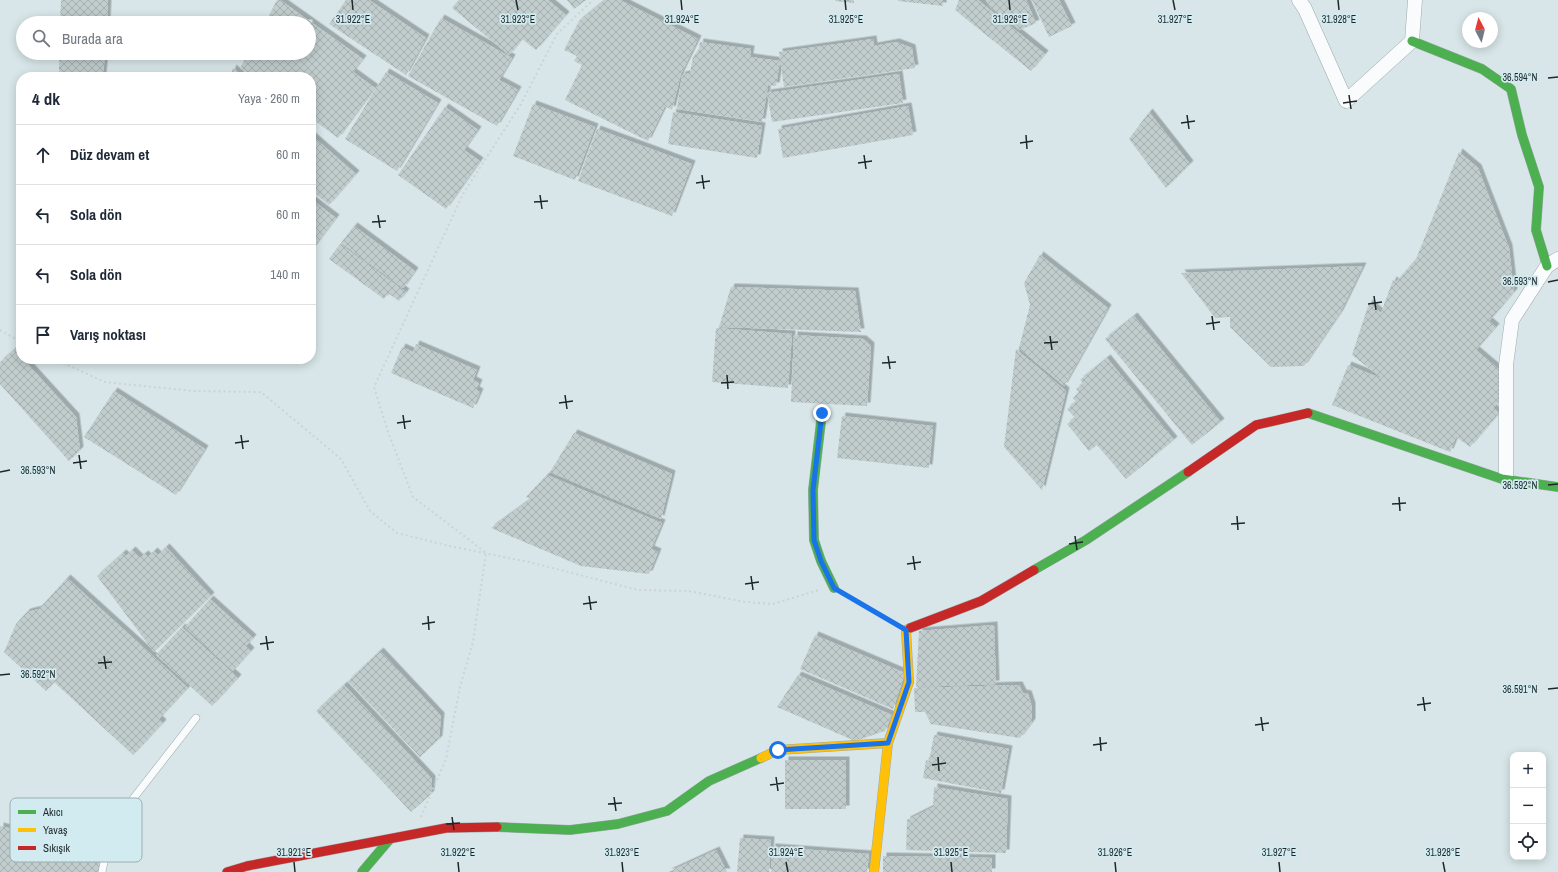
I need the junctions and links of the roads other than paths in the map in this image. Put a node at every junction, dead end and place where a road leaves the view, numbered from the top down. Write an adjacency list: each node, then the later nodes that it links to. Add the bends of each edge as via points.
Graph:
1 (1299, 0): 3 (street, via 1346,101)
2 (1415, 0): 3 (street)
3 (1412, 41): 4 (street, via 1482,69 1511,89 1522,135 1539,187 1536,230)
4 (1552, 263): 6 (street, via 1512,320 1506,365)
5 (822, 413): 8 (street, via 813,490 814,540)
6 (1506, 479): 7 (street); 10 (street, via 1306,412 1256,426 1086,540 981,600 906,630 909,682)
7 (1558, 487)
8 (834, 588)
9 (196, 718): 11 (lane)
10 (888, 743): 12 (street, via 778,750 709,781 667,811 618,824 570,830 514,827 446,828); 17 (street)
11 (134, 798)
12 (390, 839): 15 (street); 16 (street)
13 (104, 862): 14 (lane)
14 (102, 872)
15 (227, 872)
16 (362, 872)
17 (874, 872)

